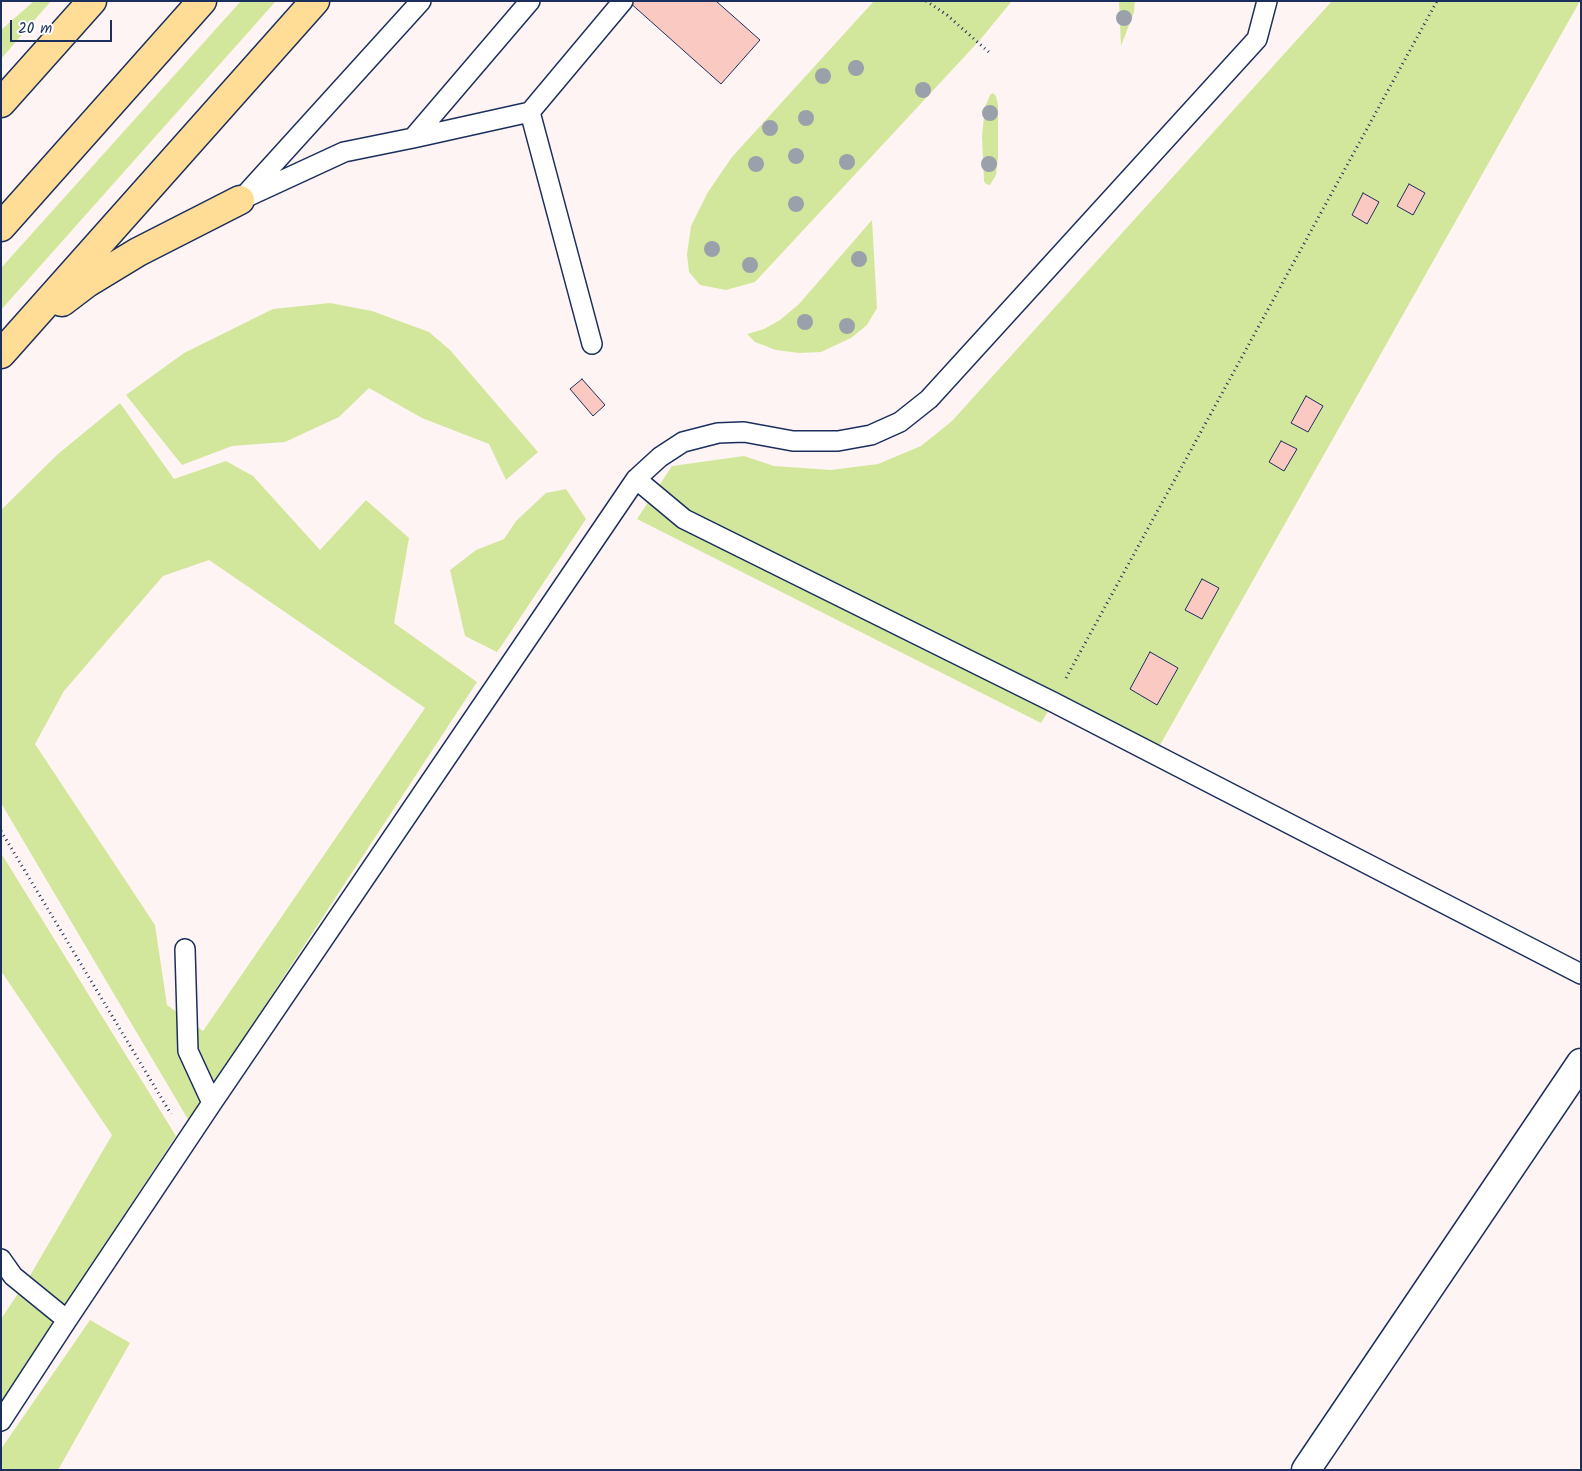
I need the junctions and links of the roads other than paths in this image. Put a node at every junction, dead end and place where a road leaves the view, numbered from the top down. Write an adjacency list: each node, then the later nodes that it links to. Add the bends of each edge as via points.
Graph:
1 (92, 1): 8 (highway)
2 (202, 1): 12 (highway)
3 (315, 1): 13 (highway)
4 (421, 1): 11 (lane)
5 (530, 1): 10 (lane)
6 (623, 1): 9 (lane)
7 (1267, 1): 16 (lane, via 1257,39 929,399 900,422 871,435 838,441 794,441 744,432 718,433 683,442)
8 (1, 103)
9 (530, 112): 10 (lane); 14 (lane)
10 (413, 138): 11 (lane, via 344,152)
11 (240, 200): 13 (highway, via 138,252 87,283)
12 (1, 227)
13 (22, 330): 15 (highway)
14 (592, 344)
15 (1, 354)
16 (636, 479): 18 (lane, via 684,519 1053,702); 20 (lane)
17 (185, 948): 20 (lane, via 188,1051)
18 (1581, 974)
19 (1581, 1063): 24 (street)
20 (212, 1103): 22 (lane)
21 (1, 1258): 22 (lane, via 13,1276)
22 (67, 1320): 23 (lane)
23 (1, 1421)
24 (1306, 1470)

